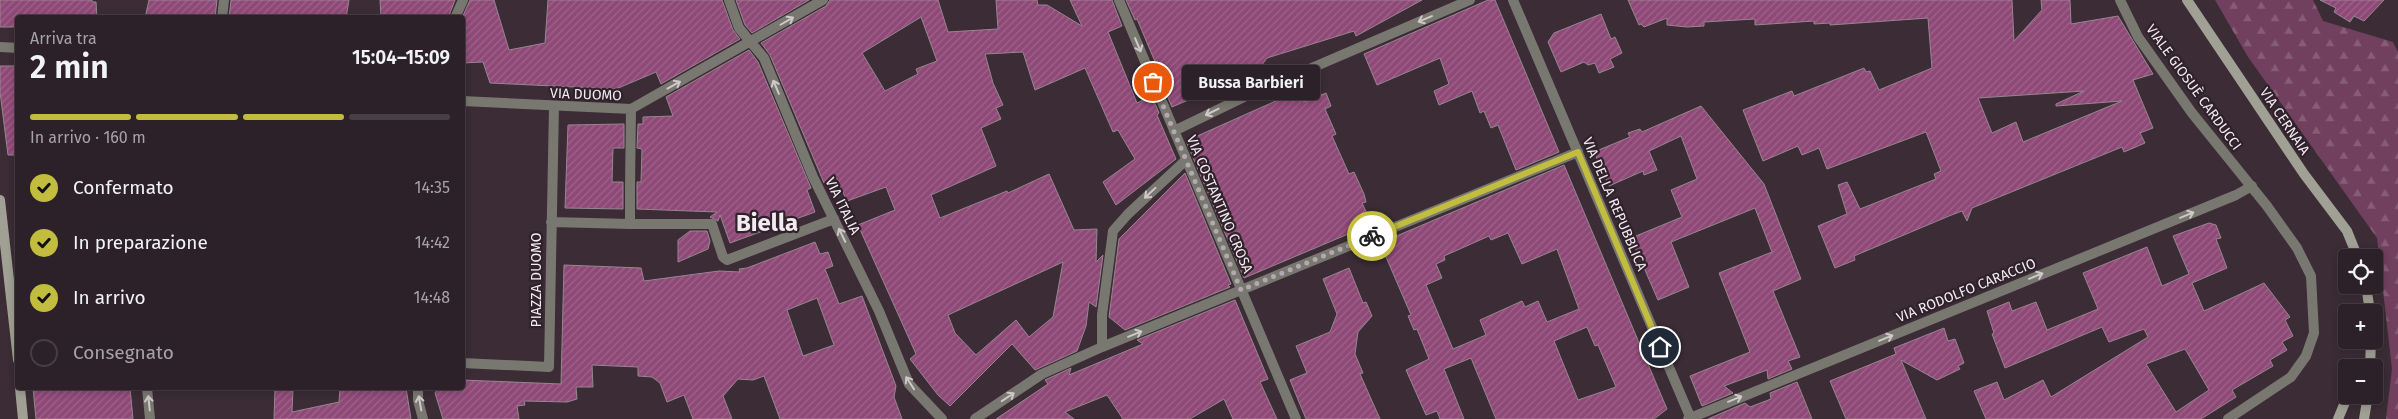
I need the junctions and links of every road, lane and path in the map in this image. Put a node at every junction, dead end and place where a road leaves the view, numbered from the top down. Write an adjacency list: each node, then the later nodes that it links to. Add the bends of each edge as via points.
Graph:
1 (224, 0): 10 (street)
2 (463, 0): 11 (street)
3 (729, 0): 12 (street, VIA ITALIA, via 739,28)
4 (823, 0): 12 (street, VIA DUOMO, one-way to 4)
5 (1119, 0): 18 (street, VIA COSTANTINO CROSA, one-way to 18)
6 (1470, 0): 18 (street, one-way to 18, via 1244,97)
7 (1513, 0): 19 (street, VIA DELLA REPUBBLICA)
8 (2120, 0): 21 (street, VIALE GIOSUÈ CARDUCCI, via 2138,37 2192,113)
9 (2188, 0): 26 (main road, VIA CERNAIA, via 2304,174 2347,231)
10 (222, 15)
11 (457, 15)
12 (751, 42): 17 (street, VIA DUOMO, one-way to 12); 23 (street, VIA ITALIA, one-way to 12, via 813,177 764,58)
13 (0, 47): 14 (street)
14 (15, 48)
15 (465, 101): 16 (street, VIA DUOMO)
16 (554, 106): 17 (street, VIA DUOMO); 24 (street, PIAZZA DUOMO)
17 (631, 109): 25 (street)
18 (1174, 131): 20 (street, VIA COSTANTINO CROSA)
19 (1578, 152): 27 (street); 46 (street, VIA DELLA REPUBBLICA)
20 (1186, 160): 27 (street, VIA COSTANTINO CROSA); 29 (street, one-way to 29, via 1113,231 1102,315)
21 (2252, 186): 46 (street, VIA RODOLFO CARACCIO, one-way to 21); 47 (street, VIALE GIOSUÈ CARDUCCI, via 2297,248 2311,276 2314,333 2306,356 2291,377)
22 (0, 200): 28 (main road)
23 (834, 219): 25 (street, via 727,260 712,224); 43 (street, VIA ITALIA, one-way to 23, via 909,384 879,311)
24 (551, 222): 25 (street); 34 (street, PIAZZA DUOMO, via 550,367)
25 (630, 224)
26 (2354, 249)
27 (1241, 290): 29 (street, one-way to 27); 45 (street, VIA COSTANTINO CROSA)
28 (15, 333)
29 (1102, 347): 44 (street, one-way to 29, via 1042,374)
30 (2370, 349): 31 (main road)
31 (2369, 356): 32 (main road); 33 (main road)
32 (2367, 359)
33 (2369, 359)
34 (465, 363)
35 (20, 390): 40 (main road)
36 (147, 390): 41 (street, one-way to 36)
37 (418, 390): 42 (street, one-way to 37)
38 (2344, 404): 48 (main road)
39 (2366, 404): 49 (main road)
40 (24, 419)
41 (150, 419)
42 (423, 419)
43 (942, 419)
44 (975, 419)
45 (1296, 419)
46 (1690, 419)
47 (2228, 419)
48 (2338, 419)
49 (2364, 419)

